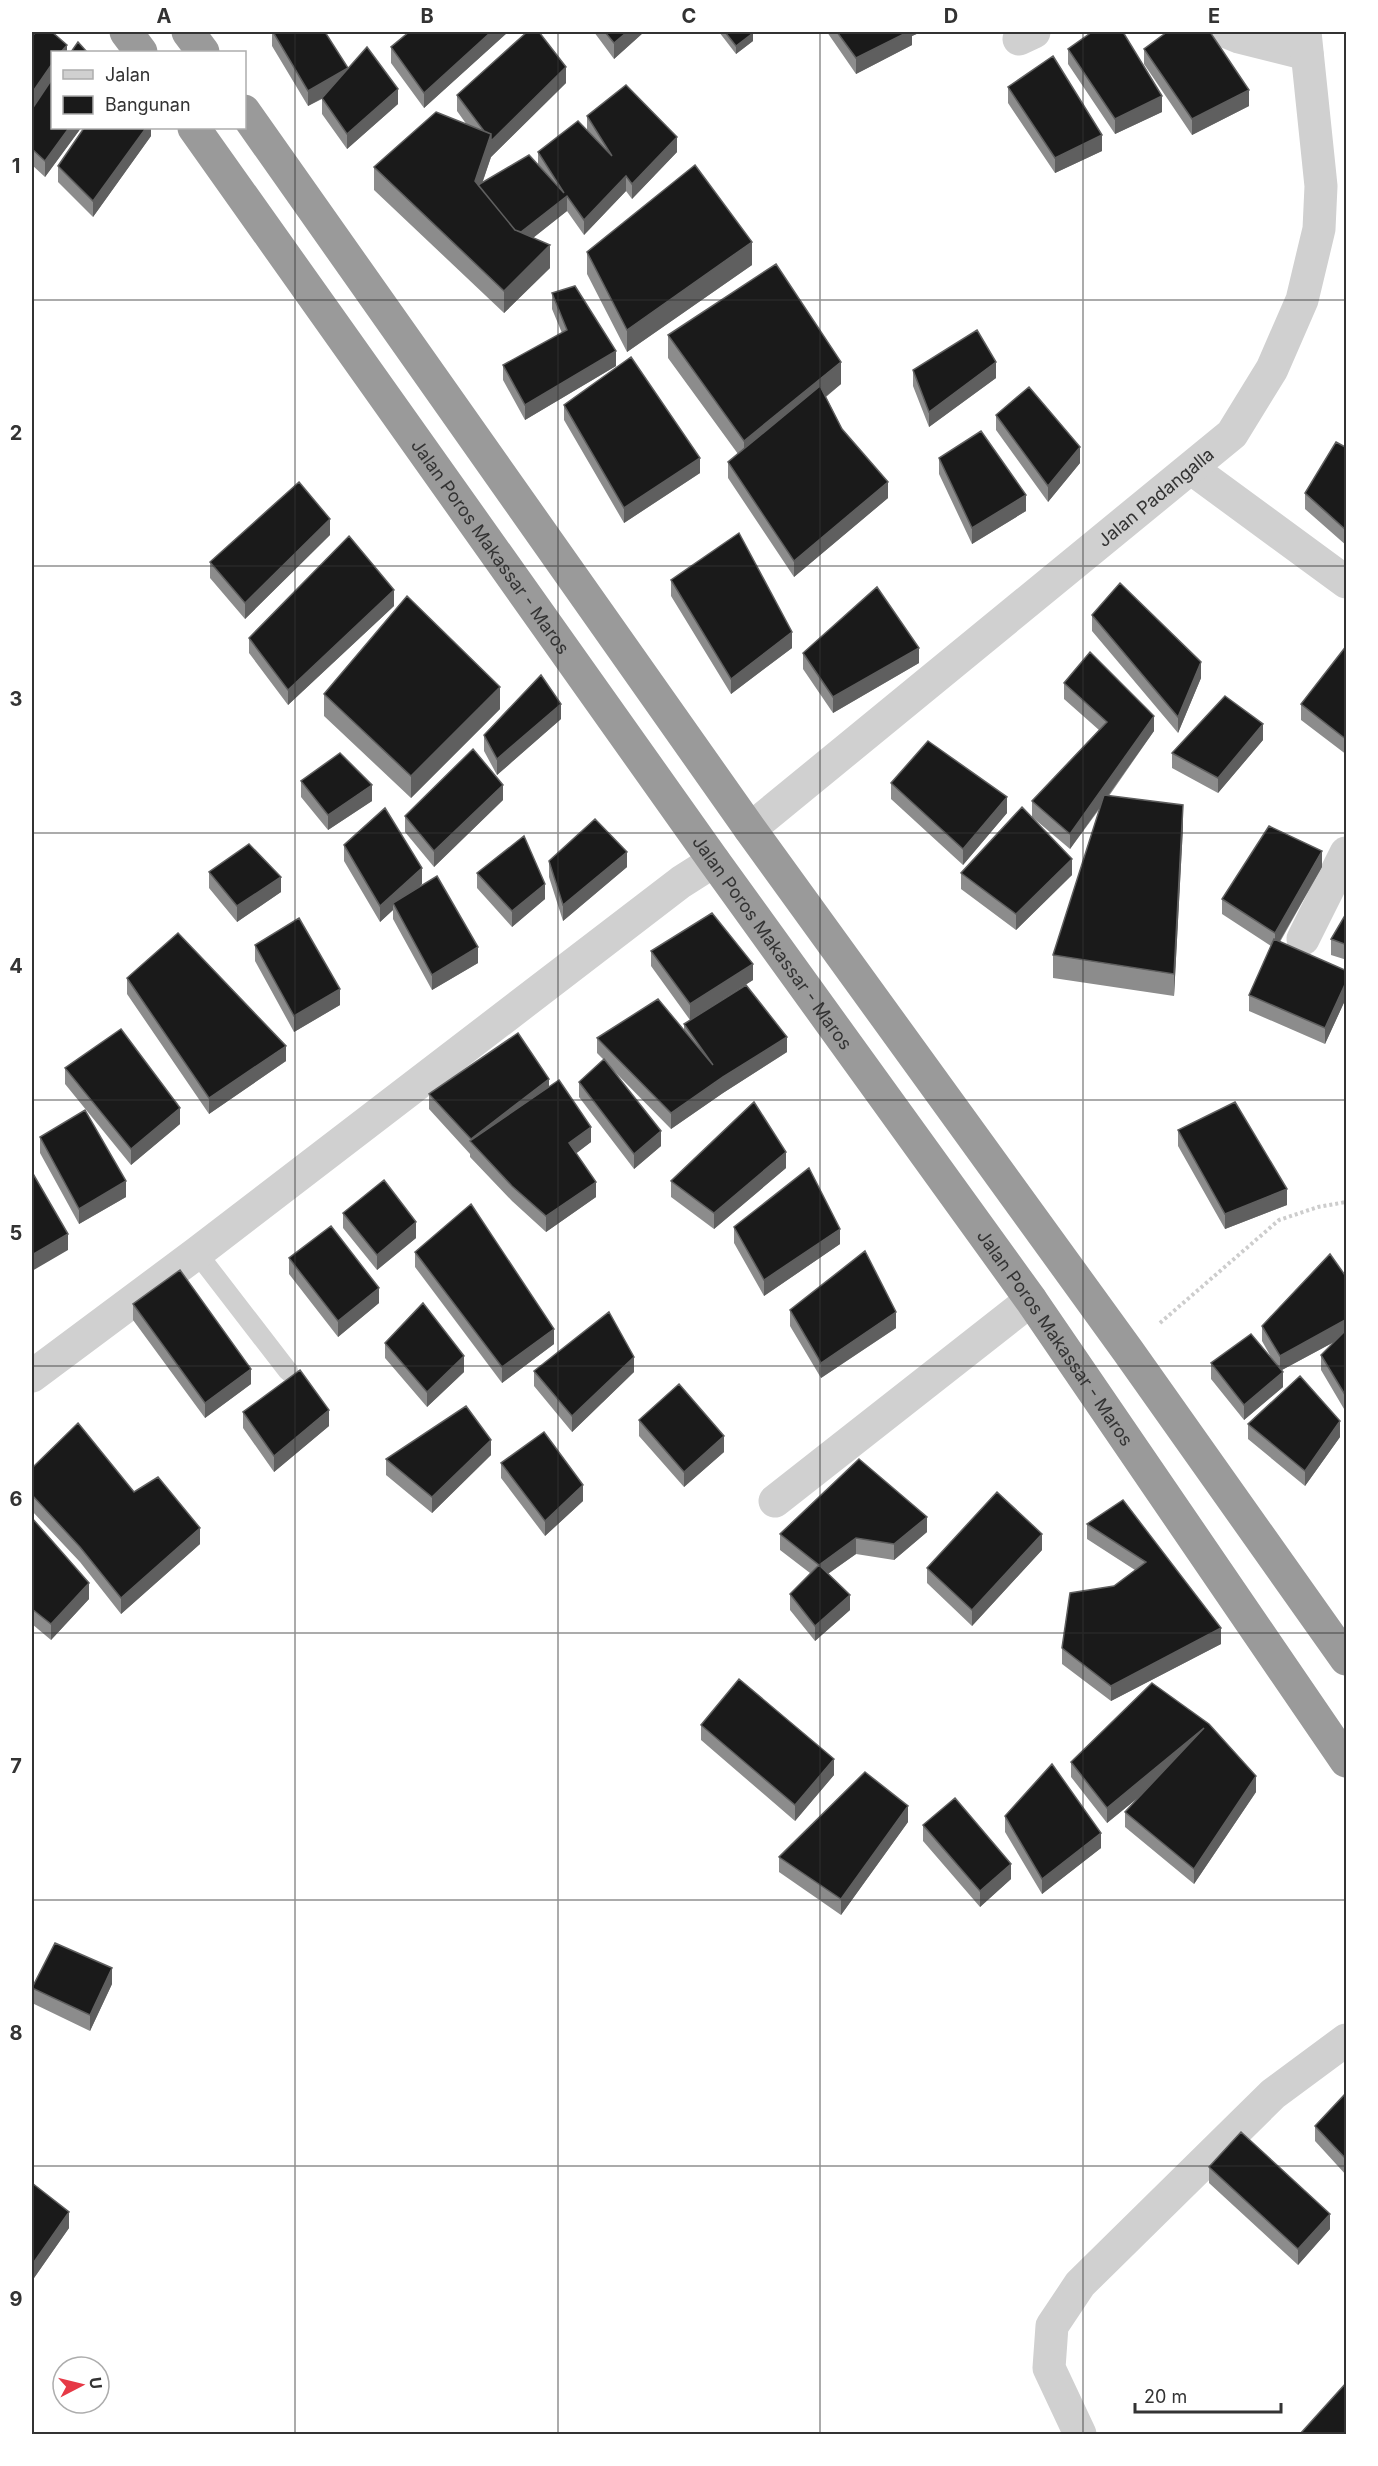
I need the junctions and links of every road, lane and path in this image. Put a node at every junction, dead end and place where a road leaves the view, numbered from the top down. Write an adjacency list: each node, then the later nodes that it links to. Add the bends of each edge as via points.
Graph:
1 (126, 32): 5 (highway)
2 (188, 32): 6 (highway)
3 (1227, 32): 4 (street, via 1239,37)
4 (1306, 43): 9 (street, Jalan Padangalla, via 1321,207 1302,300 1272,369 1232,434)
5 (140, 51)
6 (202, 51)
7 (246, 114): 11 (highway)
8 (195, 129): 13 (highway, Jalan Poros Makassar - Maros)
9 (1192, 469): 10 (street); 11 (street, Jalan Padangalla)
10 (1347, 582)
11 (750, 829): 18 (highway)
12 (1347, 853): 14 (street)
13 (714, 861): 16 (street, via 681,882); 17 (highway, Jalan Poros Makassar - Maros)
14 (1303, 939)
15 (1347, 1202): 18 (path, via 1318,1206 1279,1220)
16 (197, 1253): 19 (lane); 20 (street)
17 (1031, 1300): 21 (street); 23 (highway, Jalan Poros Makassar - Maros)
18 (1128, 1351): 22 (highway)
19 (288, 1371)
20 (32, 1376)
21 (775, 1501)
22 (1347, 1659)
23 (1347, 1761)
24 (1347, 2040): 25 (street, via 1273,2094 1080,2284 1052,2326 1049,2367)
25 (1080, 2434)

